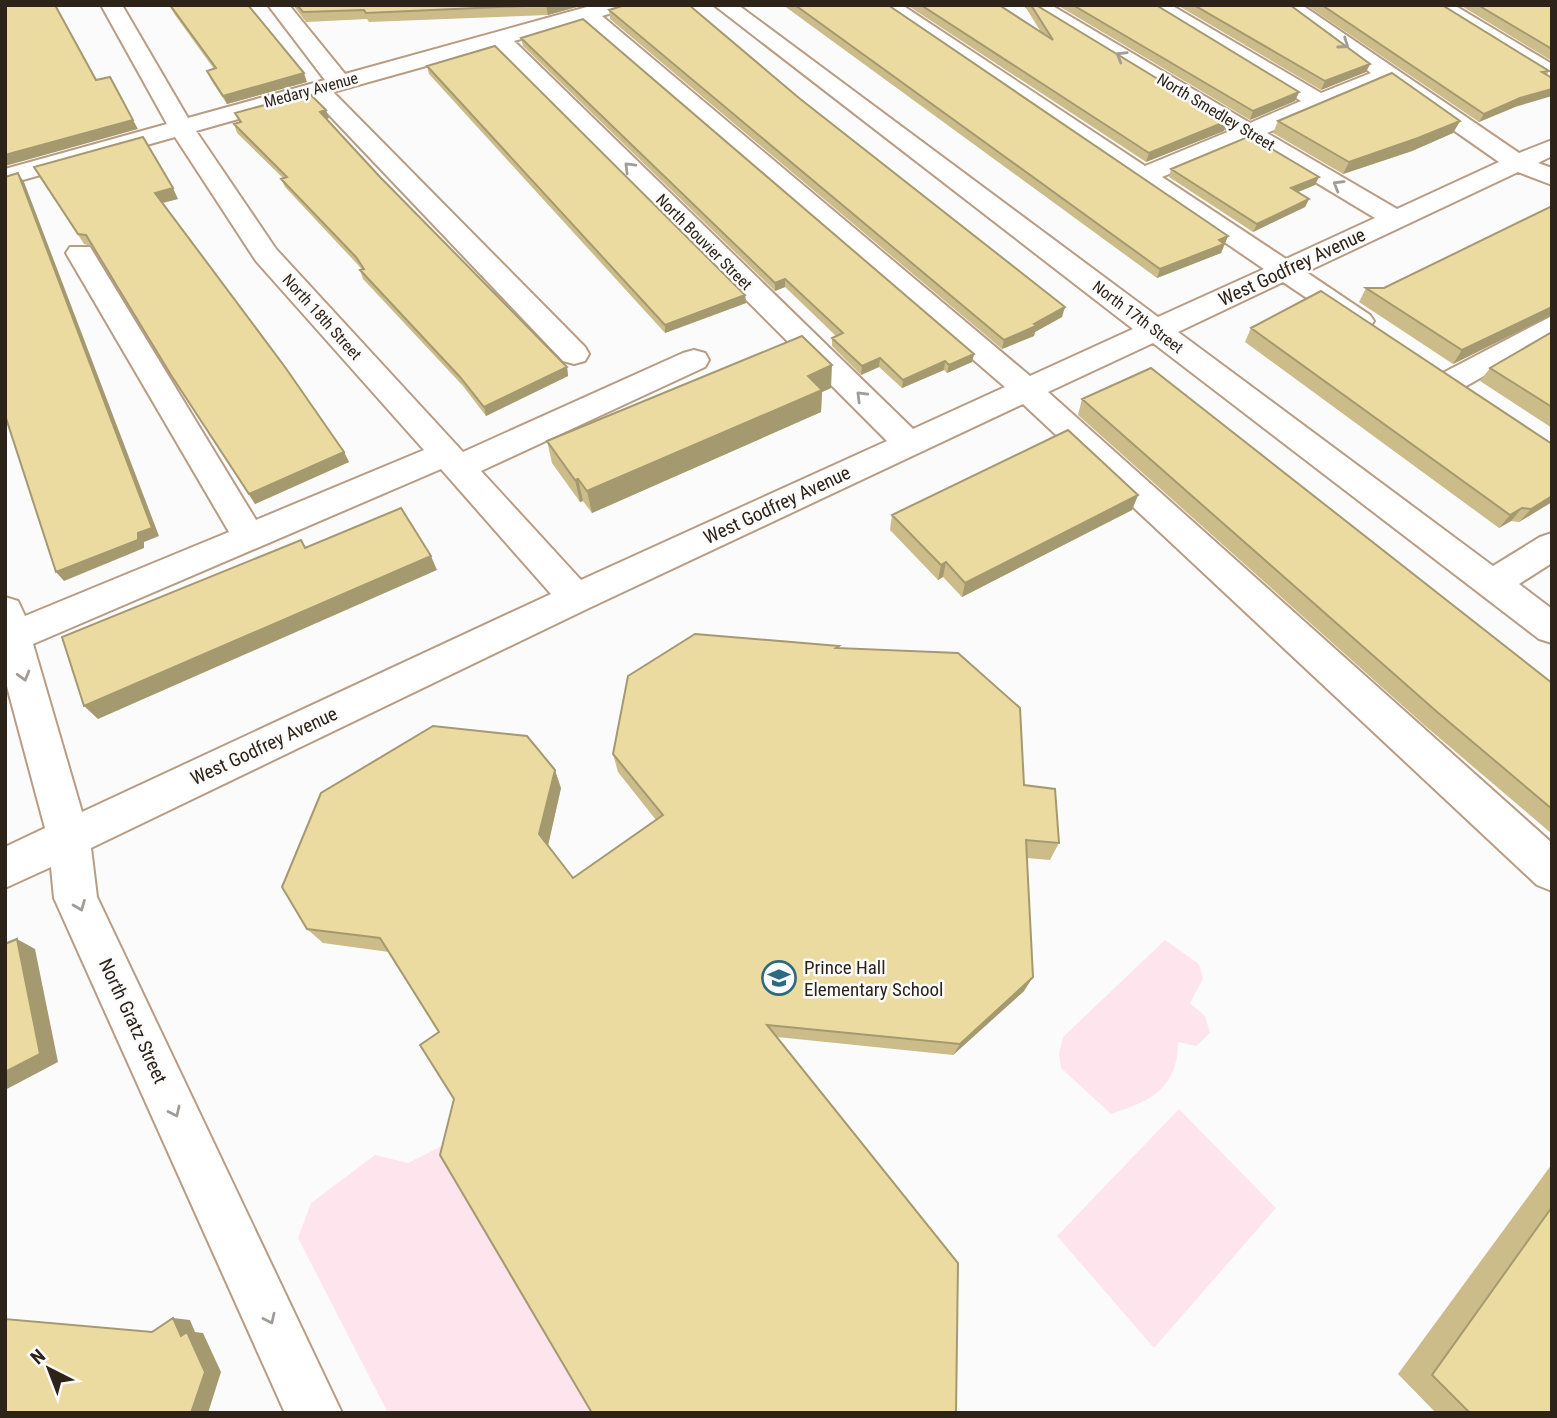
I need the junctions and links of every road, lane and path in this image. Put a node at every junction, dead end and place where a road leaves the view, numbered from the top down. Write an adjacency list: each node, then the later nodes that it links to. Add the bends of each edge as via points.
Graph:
1 (111, 5): 16 (street, North 18th Street)
2 (278, 5): 14 (street)
3 (616, 5): 10 (street, Medary Avenue)
4 (724, 5): 27 (street, North 17th Street)
5 (887, 5): 20 (street)
6 (1035, 5): 17 (street, North Smedley Street, one-way to 6)
7 (1156, 5): 15 (street)
8 (1288, 5): 12 (street, one-way to 12)
9 (1439, 5): 13 (street)
10 (586, 14): 11 (street, Medary Avenue); 32 (street)
11 (499, 39): 14 (street, Medary Avenue); 33 (street, North Bouvier Street, one-way to 11)
12 (1388, 74): 15 (street); 19 (street)
13 (1552, 74)
14 (328, 85): 16 (street, Medary Avenue); 29 (street)
15 (1319, 102): 17 (street)
16 (180, 126): 21 (street, Medary Avenue); 34 (street, North 18th Street, via 266,255)
17 (1246, 130): 20 (street); 23 (street, North Smedley Street, one-way to 17)
18 (1552, 147): 19 (street, West Godfrey Avenue)
19 (1517, 163): 22 (street); 23 (street, West Godfrey Avenue)
20 (1145, 175): 25 (street)
21 (5, 177)
22 (1552, 177)
23 (1397, 220): 25 (street, West Godfrey Avenue)
24 (80, 253): 35 (street)
25 (1284, 270): 27 (street, West Godfrey Avenue); 28 (street)
26 (1552, 325): 31 (street)
27 (1156, 330): 32 (street, West Godfrey Avenue); 37 (street, North 17th Street)
28 (1384, 337)
29 (574, 354)
30 (694, 360): 34 (street)
31 (1451, 382)
32 (1027, 390): 33 (street, West Godfrey Avenue); 43 (street)
33 (909, 444): 38 (street, West Godfrey Avenue)
34 (452, 461): 35 (street); 38 (street, North 18th Street)
35 (249, 537): 39 (street)
36 (1552, 546): 37 (street)
37 (1492, 584): 40 (street, North 17th Street)
38 (576, 597): 41 (street, West Godfrey Avenue)
39 (9, 624): 41 (street, North Gratz Street, one-way to 41)
40 (1552, 629)
41 (69, 839): 42 (street, West Godfrey Avenue); 44 (street, North Gratz Street, one-way to 44, via 76,898)
42 (5, 868)
43 (1552, 870)
44 (314, 1413)

